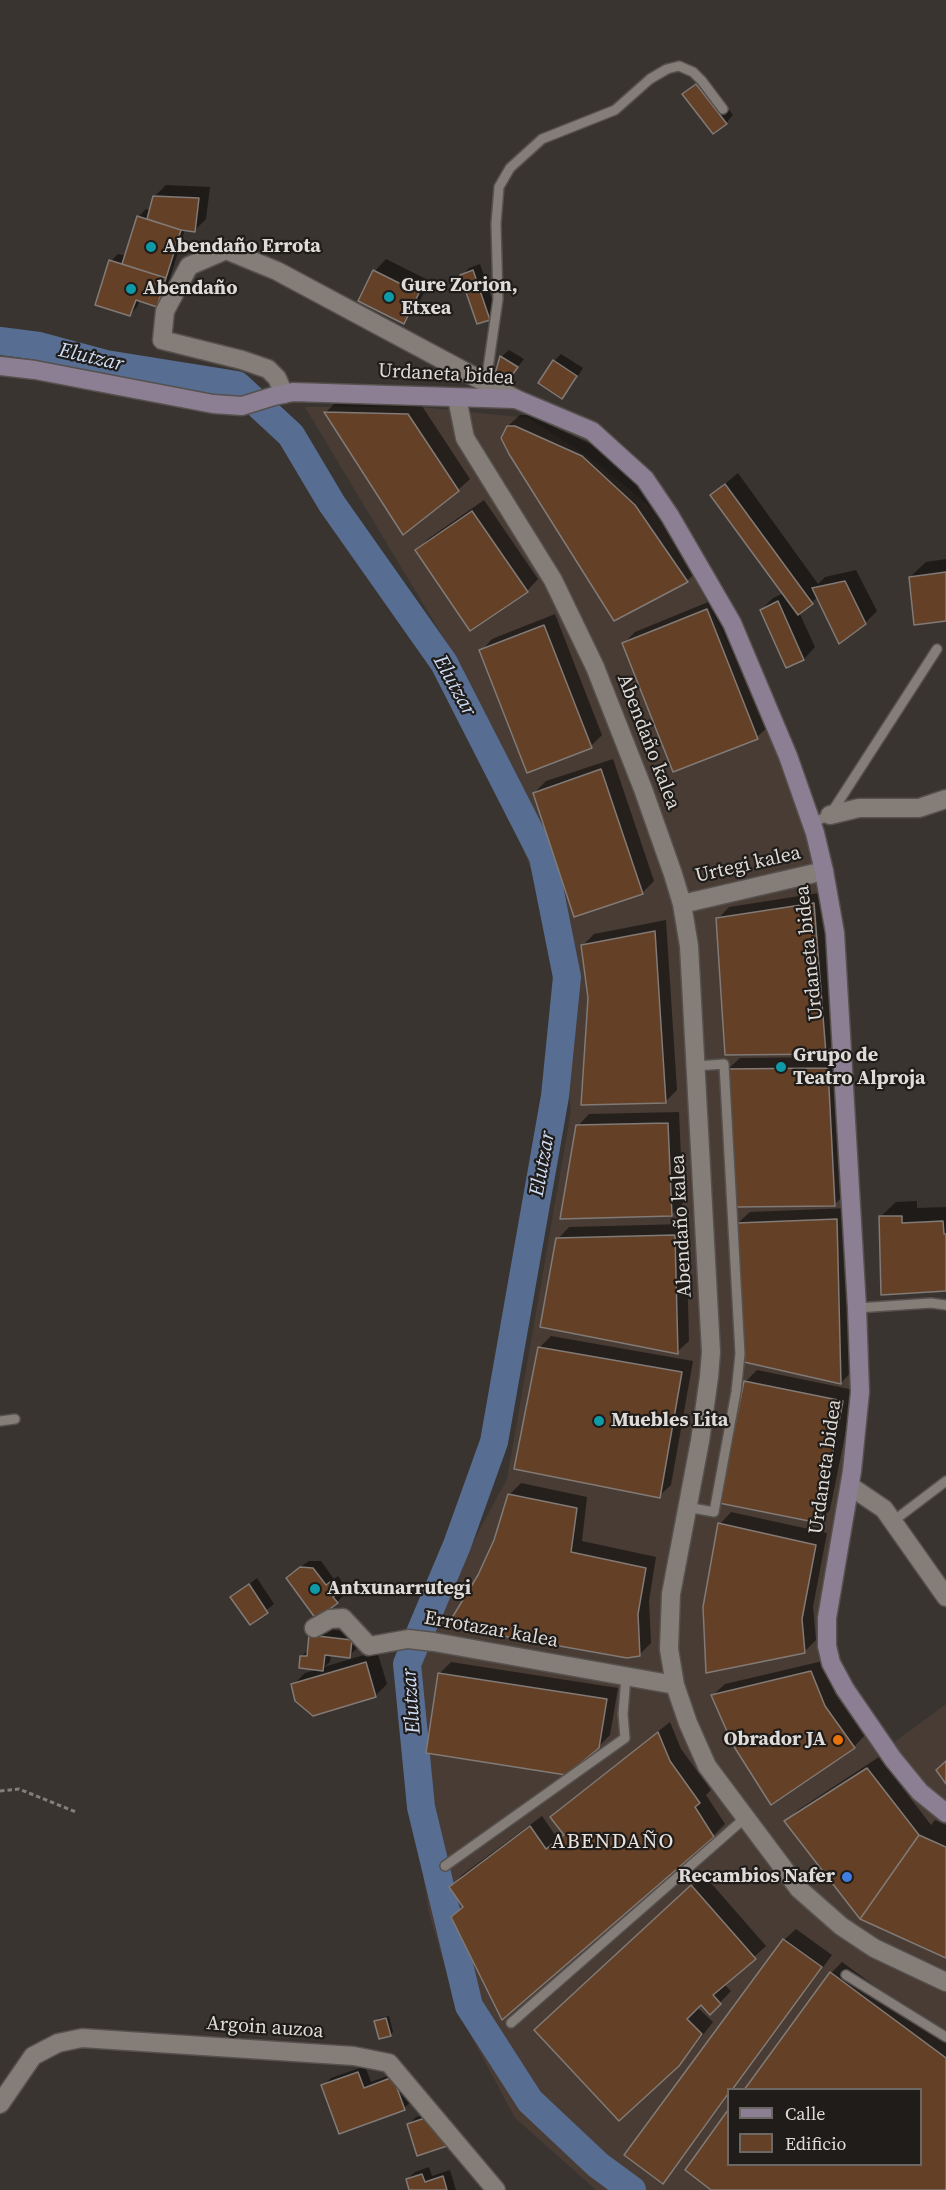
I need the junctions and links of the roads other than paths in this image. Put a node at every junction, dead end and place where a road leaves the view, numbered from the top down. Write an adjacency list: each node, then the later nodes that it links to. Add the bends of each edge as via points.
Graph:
1 (723, 109): 3 (lane, via 693,72 679,66 667,69 615,110 542,139 510,168 499,187 498,299)
2 (0, 366): 4 (street, Urdaneta bidea, via 213,404 242,406)
3 (486, 382): 4 (street, via 277,271 226,250 189,266 165,311 162,340 268,369 277,378); 6 (street)
4 (279, 395): 5 (street, Urdaneta bidea, via 366,393)
5 (457, 398): 6 (street, Urdaneta bidea); 12 (street, Abendaño kalea, via 465,438 553,580 595,667 643,789)
6 (516, 399): 10 (street, Urdaneta bidea, via 592,431 645,479 732,623)
7 (937, 649): 9 (lane)
8 (946, 799): 9 (street, via 919,808 859,808)
9 (830, 815): 10 (lane)
10 (812, 823): 11 (street, Urdaneta bidea)
11 (824, 871): 12 (street, Urtegi kalea); 15 (street, Urdaneta bidea, via 837,957)
12 (682, 904): 13 (street, Abendaño kalea, via 689,946)
13 (696, 1066): 20 (street, Abendaño kalea, via 711,1352); 20 (lane, via 724,1064 740,1353 714,1512)
14 (946, 1305): 15 (lane)
15 (857, 1308): 19 (street, Urdaneta bidea, via 860,1392)
16 (15, 1419): 17 (lane)
17 (0, 1421)
18 (946, 1481): 21 (lane)
19 (850, 1486): 21 (street, via 884,1509); 26 (street, Urdaneta bidea, via 827,1618 831,1663 844,1689 893,1759 920,1792)
20 (687, 1507): 25 (street, Abendaño kalea, via 671,1594 669,1649)
21 (892, 1522): 22 (street)
22 (946, 1597)
23 (314, 1628): 24 (street, Errotazar kalea, via 330,1619 343,1618 369,1646 408,1639 434,1642)
24 (626, 1676): 25 (street, Errotazar kalea); 28 (lane, via 625,1738)
25 (675, 1685): 27 (street, Abendaño kalea, via 706,1766)
26 (946, 1813)
27 (745, 1818): 30 (street, Abendaño kalea, via 799,1889 841,1926 874,1948); 31 (lane)
28 (445, 1866)
29 (846, 1975): 32 (lane)
30 (946, 1982)
31 (511, 2024)
32 (946, 2037)
33 (0, 2104): 34 (street, Argoin auzoa, via 33,2056 58,2043 82,2038 354,2056 389,2063)
34 (495, 2190)

